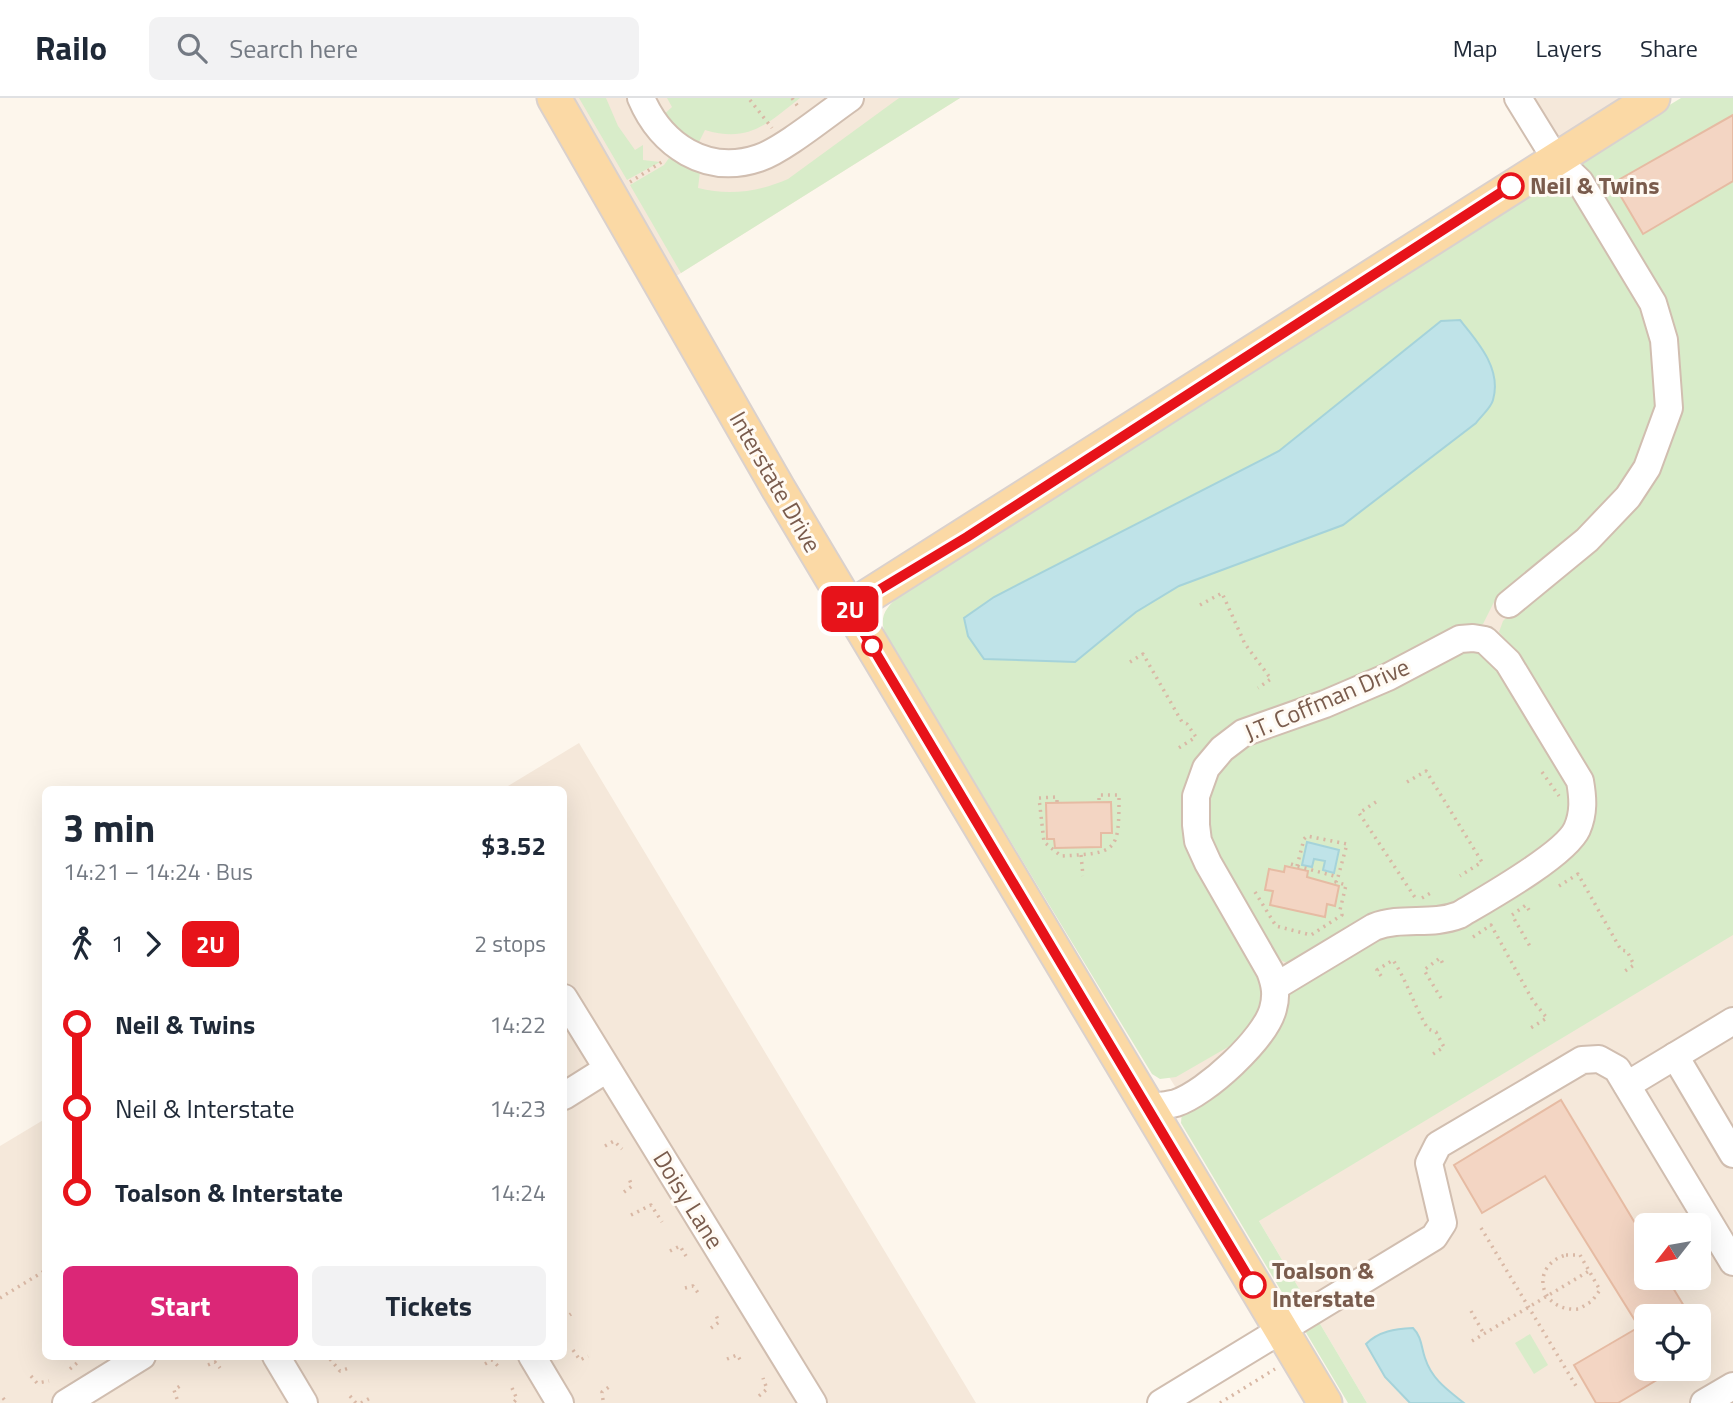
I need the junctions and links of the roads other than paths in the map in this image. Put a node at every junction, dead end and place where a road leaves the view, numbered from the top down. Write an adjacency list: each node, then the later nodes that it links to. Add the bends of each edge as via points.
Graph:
1 (554, 98): 8 (main road, Interstate Drive)
2 (641, 98): 3 (street, via 660,134 674,146 721,163 761,158)
3 (850, 98)
4 (1518, 98): 6 (street)
5 (1653, 98): 6 (main road)
6 (1555, 158): 7 (street, via 1580,182 1653,303 1664,340 1670,408 1647,468 1628,497 1587,540); 8 (main road, via 967,537)
7 (1509, 604)
8 (849, 608): 16 (main road, Interstate Drive)
9 (1276, 986): 9 (street, J.T. Coffman Drive, via 1198,841 1196,796 1206,768 1222,748 1243,733 1388,677 1460,639 1485,640 1508,662 1580,781 1583,798 1576,832 1541,863 1459,915 1432,921 1389,921); 16 (street, via 1267,1025 1236,1058 1208,1065)
10 (567, 1003): 13 (street, Doisy Lane)
11 (1733, 1021): 12 (street)
12 (1675, 1056): 14 (street); 17 (street)
13 (607, 1069): 15 (street); 27 (street, Doisy Lane)
14 (1627, 1085): 18 (street); 19 (street, via 1609,1064 1582,1060 1438,1145 1429,1163 1443,1223 1434,1237)
15 (567, 1094)
16 (1149, 1108): 19 (main road, Interstate Drive)
17 (1730, 1144)
18 (1733, 1262)
19 (1280, 1330): 28 (street); 29 (main road, Interstate Drive)
20 (136, 1360): 24 (street)
21 (278, 1360): 25 (street)
22 (533, 1360): 26 (street)
23 (1733, 1386): 30 (street)
24 (66, 1403)
25 (304, 1403)
26 (560, 1403)
27 (813, 1403)
28 (1161, 1403)
29 (1325, 1403)
30 (1704, 1403)

